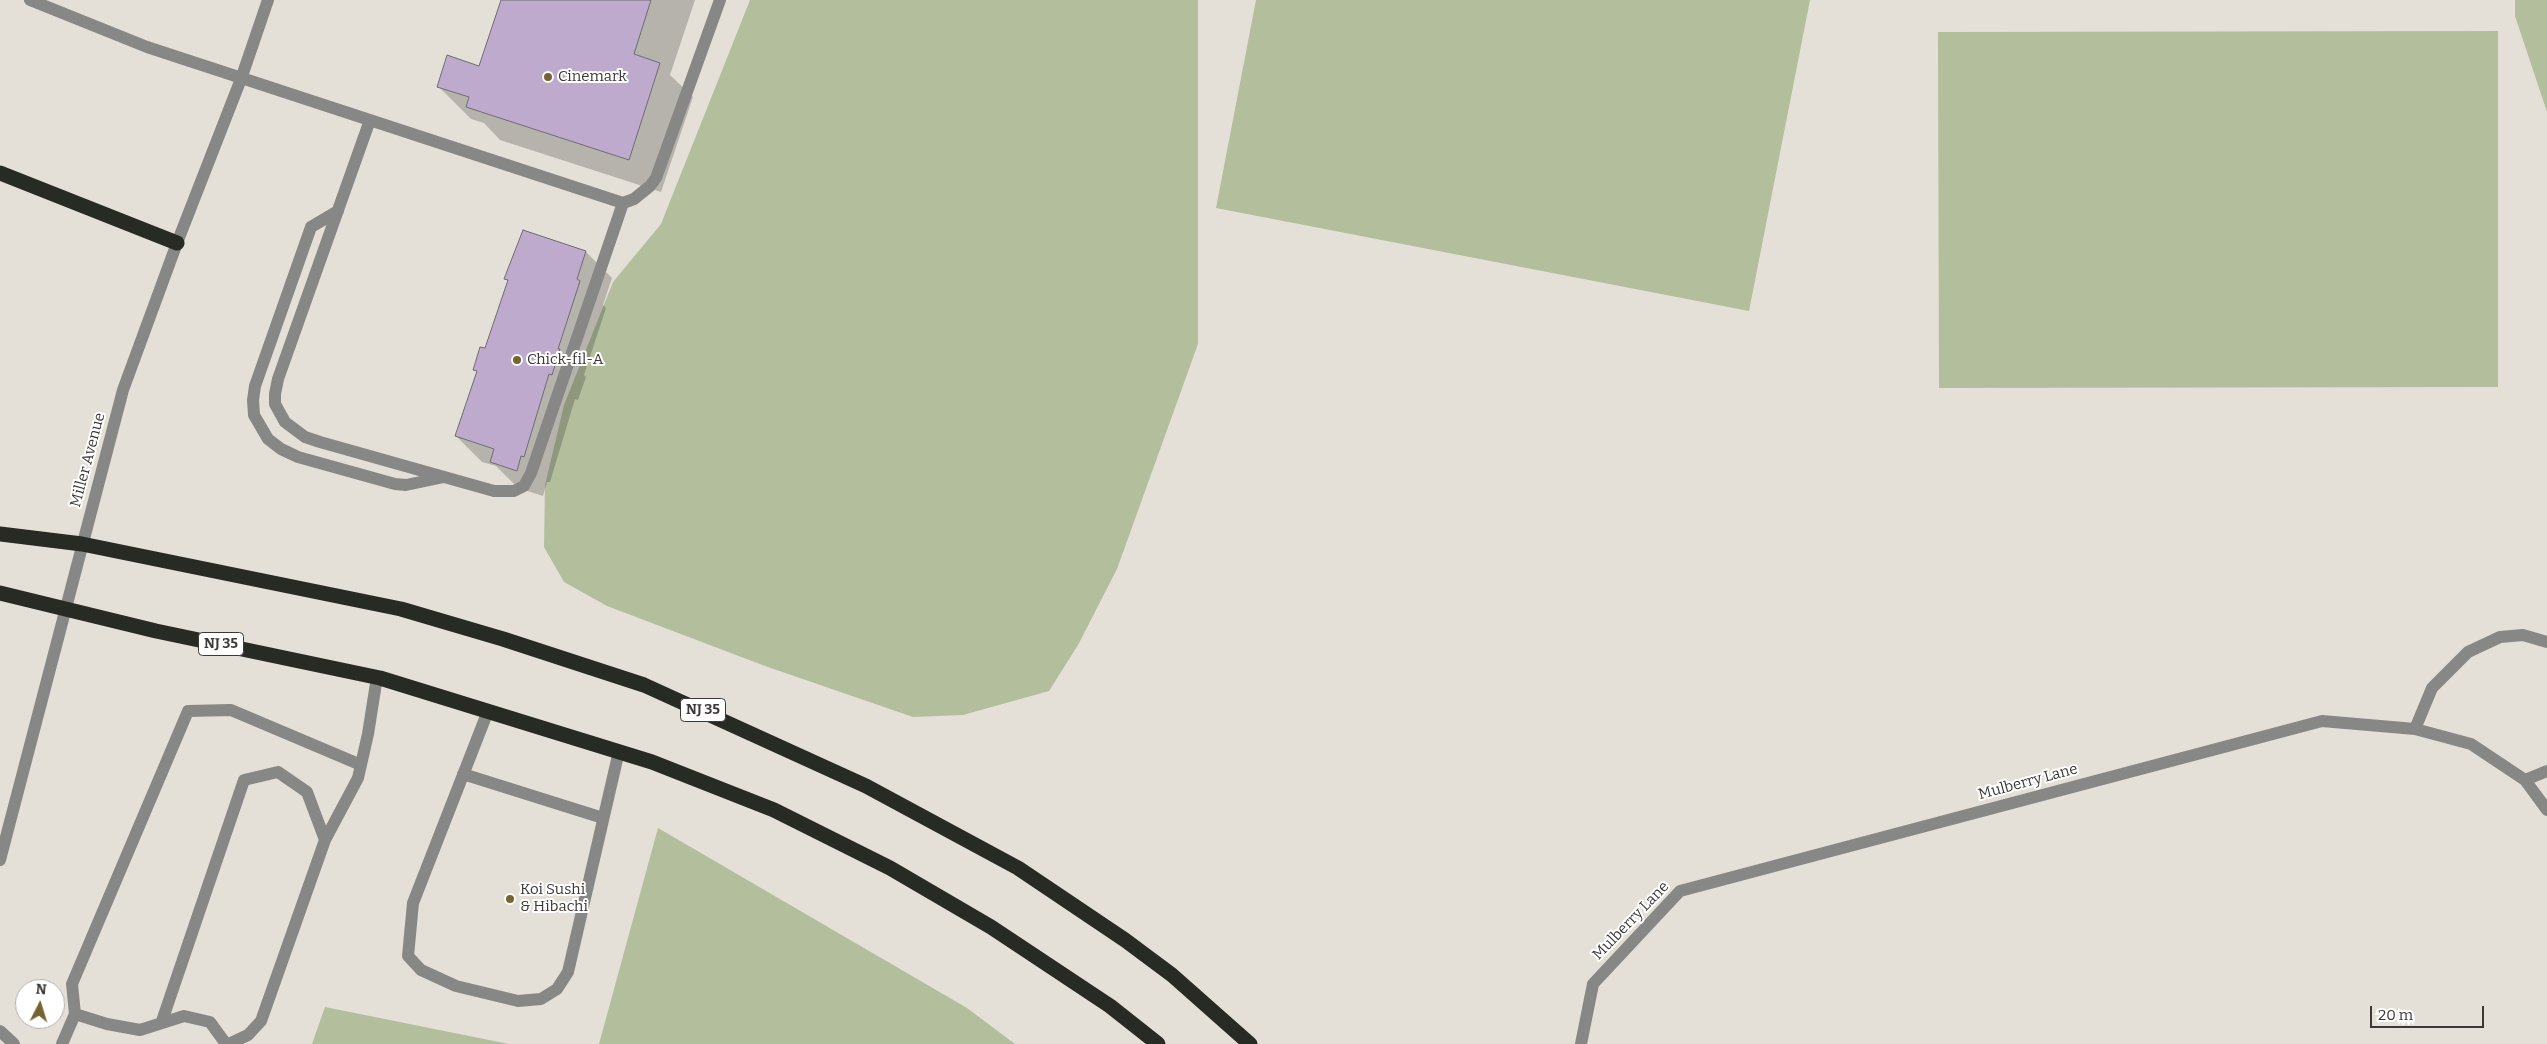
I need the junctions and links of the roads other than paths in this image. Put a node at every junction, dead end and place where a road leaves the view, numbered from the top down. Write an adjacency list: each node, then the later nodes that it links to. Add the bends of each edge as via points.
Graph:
1 (30, 0): 4 (street, via 120,38)
2 (268, 0): 4 (street, Miller Avenue)
3 (720, 0): 7 (street, via 656,178 634,199)
4 (241, 78): 5 (street); 9 (street, Miller Avenue)
5 (370, 120): 7 (street); 8 (street)
6 (0, 173): 9 (highway)
7 (622, 203): 10 (street, via 527,482 520,489 501,492)
8 (338, 211): 10 (street, via 278,379 275,404 285,422 305,437); 10 (street, via 311,228 255,386 254,415 268,439 298,457 406,485)
9 (177, 243): 12 (street, Miller Avenue, via 123,390)
10 (445, 477)
11 (4, 533): 12 (highway, NJ 35)
12 (82, 544): 14 (street, Miller Avenue); 35 (highway, NJ 35, via 401,609 652,688 866,786 1018,868 1172,975)
13 (0, 593): 14 (highway, NJ 35)
14 (66, 609): 16 (highway, NJ 35); 27 (street, Miller Avenue)
15 (2547, 642): 18 (street, via 2523,635 2500,637 2468,652 2432,688)
16 (377, 677): 17 (highway, NJ 35); 20 (street)
17 (488, 711): 19 (highway, NJ 35); 22 (street)
18 (2415, 729): 23 (street, Mulberry Lane, via 2471,744); 36 (street, Mulberry Lane, via 2322,721 1680,891 1593,984)
19 (619, 751): 25 (street); 34 (highway, NJ 35, via 774,810 890,868 991,926 1110,1006)
20 (361, 765): 26 (street, via 358,778); 28 (street, via 231,710 188,711 72,984)
21 (2547, 771): 23 (street)
22 (463, 774): 25 (street); 25 (street, via 413,903 408,956 420,970 456,986 518,1001 541,999 557,989 568,972)
23 (2525, 780): 24 (street, Mulberry Lane)
24 (2547, 810)
25 (603, 818)
26 (325, 840): 29 (street, via 307,792 278,772 244,780); 33 (street, via 261,1021 248,1035)
27 (0, 860)
28 (75, 1014): 29 (street, via 140,1030); 32 (street)
29 (162, 1022): 33 (street, via 184,1016 210,1022)
30 (0, 1031): 31 (street)
31 (14, 1044)
32 (62, 1044)
33 (227, 1044)
34 (1158, 1044)
35 (1250, 1044)
36 (1581, 1044)

